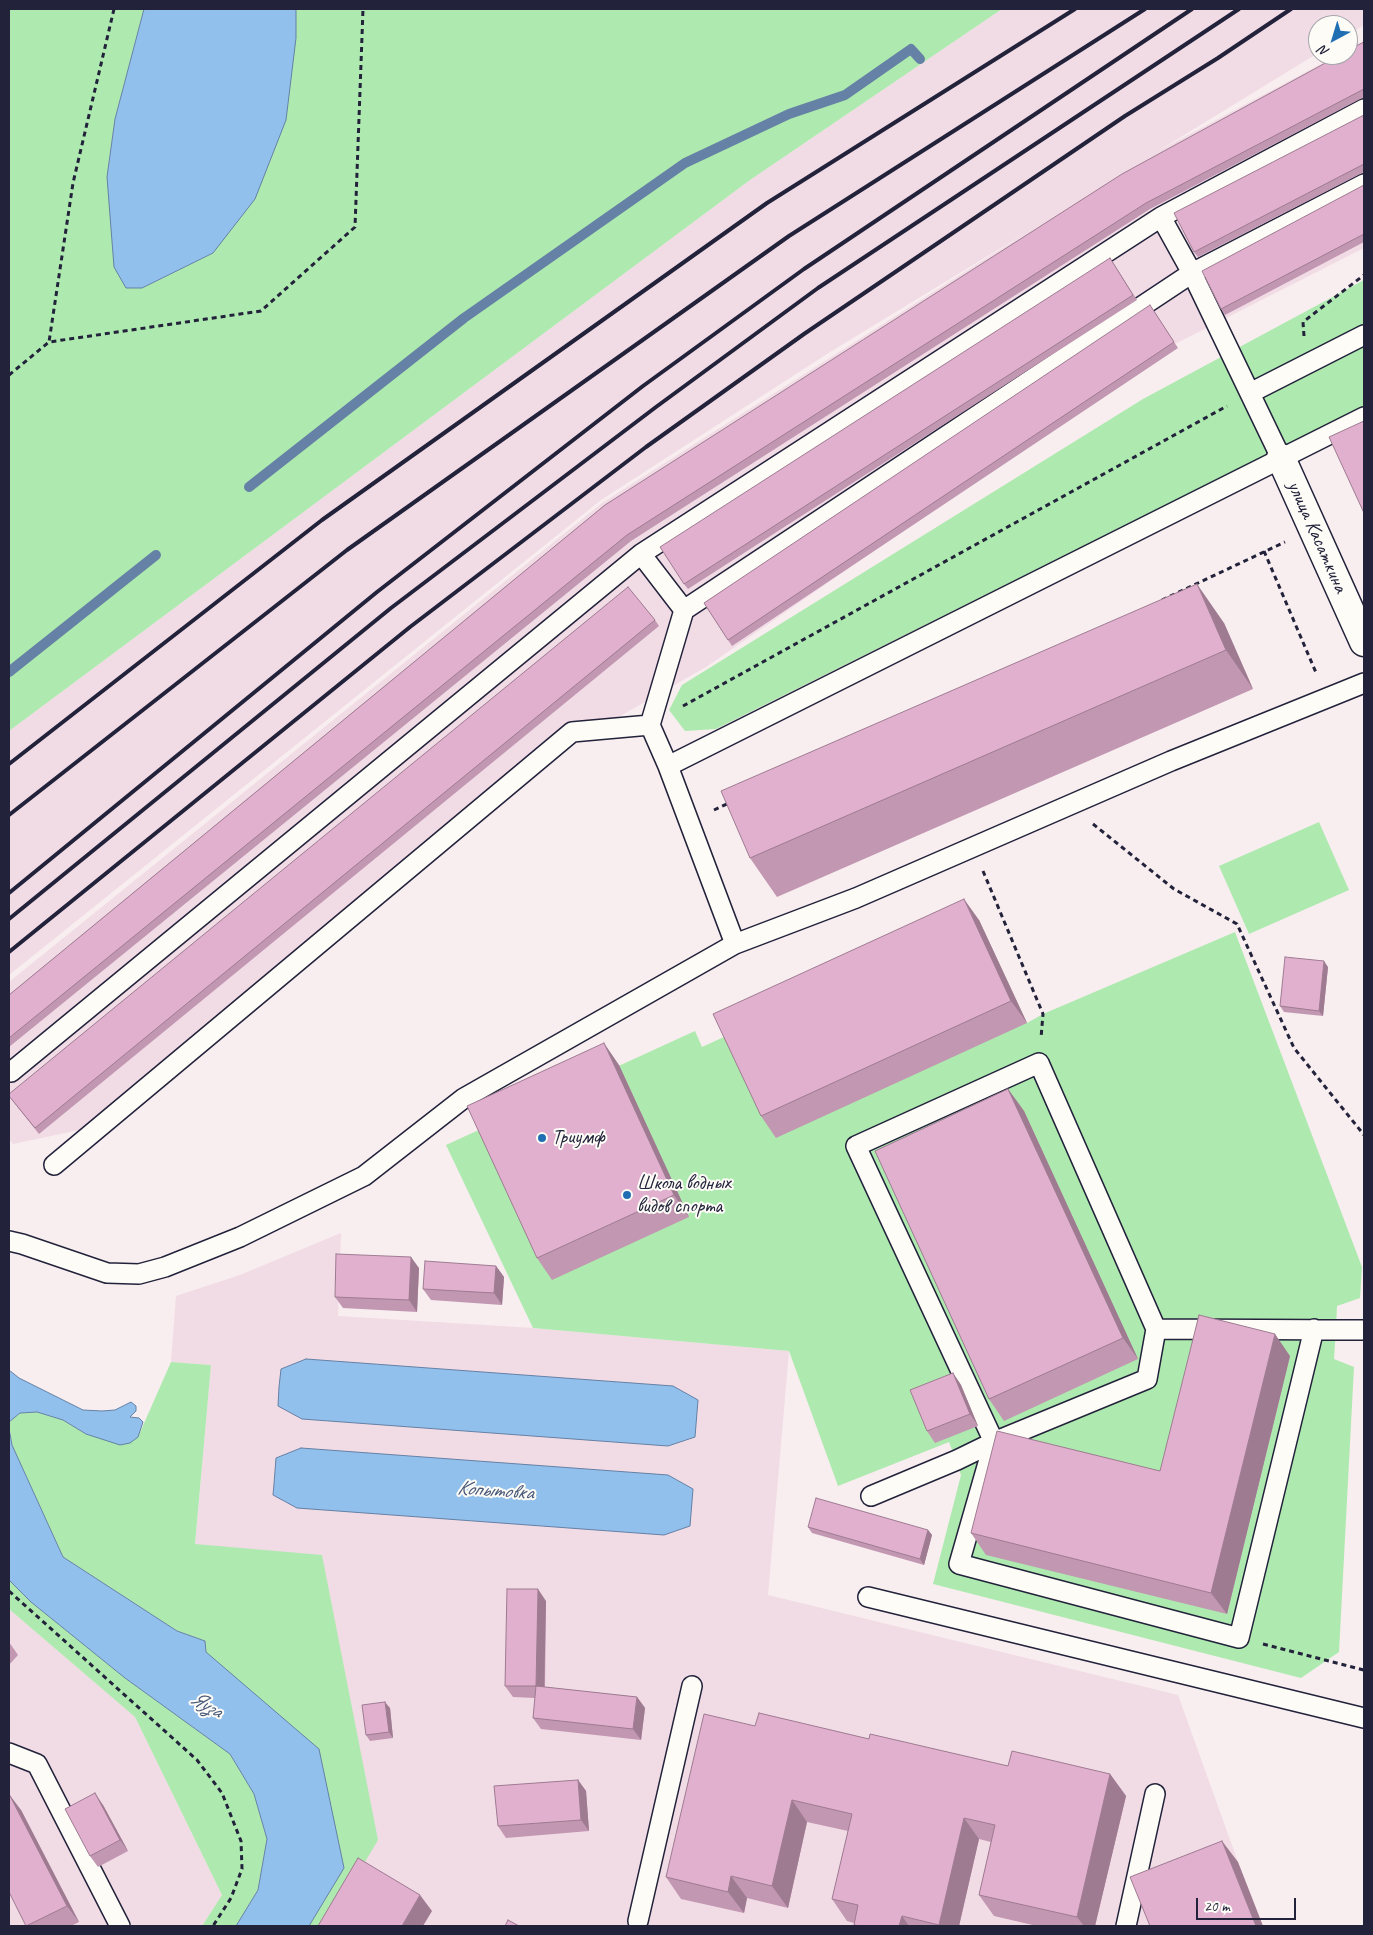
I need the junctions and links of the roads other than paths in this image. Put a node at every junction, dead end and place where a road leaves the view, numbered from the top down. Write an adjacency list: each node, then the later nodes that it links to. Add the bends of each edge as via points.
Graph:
1 (1364, 109): 3 (lane)
2 (1364, 184): 4 (lane)
3 (1161, 217): 4 (lane); 9 (lane)
4 (1192, 273): 6 (lane); 10 (lane)
5 (1364, 335): 6 (lane)
6 (1250, 393): 8 (lane)
7 (1364, 417): 8 (lane)
8 (1281, 458): 11 (street, улица Касаткина); 14 (lane)
9 (641, 554): 10 (lane); 16 (lane)
10 (684, 610): 13 (lane)
11 (1364, 642)
12 (1364, 683): 15 (lane, via 1171,761 856,898)
13 (650, 725): 14 (lane); 17 (lane, via 572,732)
14 (668, 766): 15 (lane)
15 (735, 944): 18 (lane, via 464,1098 364,1176 224,1244 139,1274 106,1273)
16 (11, 1072)
17 (54, 1165)
18 (9, 1241)
19 (1156, 1329): 20 (lane); 22 (lane, via 1147,1379); 22 (lane, via 1040,1063 856,1146)
20 (1314, 1329): 21 (lane); 22 (lane, via 1239,1638 959,1564)
21 (1364, 1330)
22 (994, 1442): 23 (lane)
23 (871, 1496)
24 (868, 1596): 26 (lane)
25 (692, 1686): 29 (lane)
26 (1364, 1718)
27 (9, 1753): 30 (lane, via 37,1764)
28 (1155, 1794): 31 (lane)
29 (641, 1925)
30 (120, 1926)
31 (1126, 1926)

